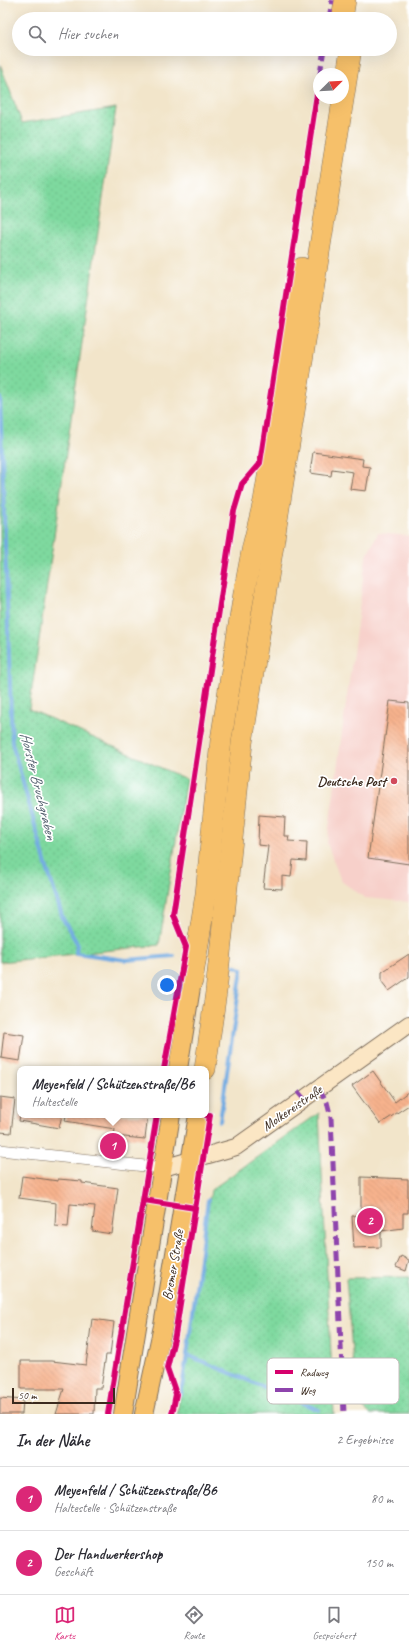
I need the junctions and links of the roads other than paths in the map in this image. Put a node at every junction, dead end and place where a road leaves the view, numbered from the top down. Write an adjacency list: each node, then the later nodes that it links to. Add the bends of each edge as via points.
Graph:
1 (345, 0): 3 (highway)
2 (359, 0): 4 (highway)
3 (343, 12)
4 (357, 12)
5 (336, 56): 7 (highway)
6 (350, 56): 12 (highway, via 242,743 216,992)
7 (334, 68)
8 (329, 104): 9 (highway, via 264,501 244,593 221,740 206,894)
9 (192, 981): 11 (main road)
10 (409, 1024): 16 (street, Molkereistraße, via 236,1147)
11 (178, 1066)
12 (205, 1066)
13 (171, 1118): 17 (main road, Bremer Straße)
14 (197, 1118): 16 (main road, Bremer Straße)
15 (0, 1150): 17 (street)
16 (190, 1161): 17 (street, Molkereistraße); 19 (main road, Bremer Straße, via 163,1326)
17 (163, 1168): 18 (main road, Bremer Straße)
18 (123, 1414)
19 (144, 1414)

